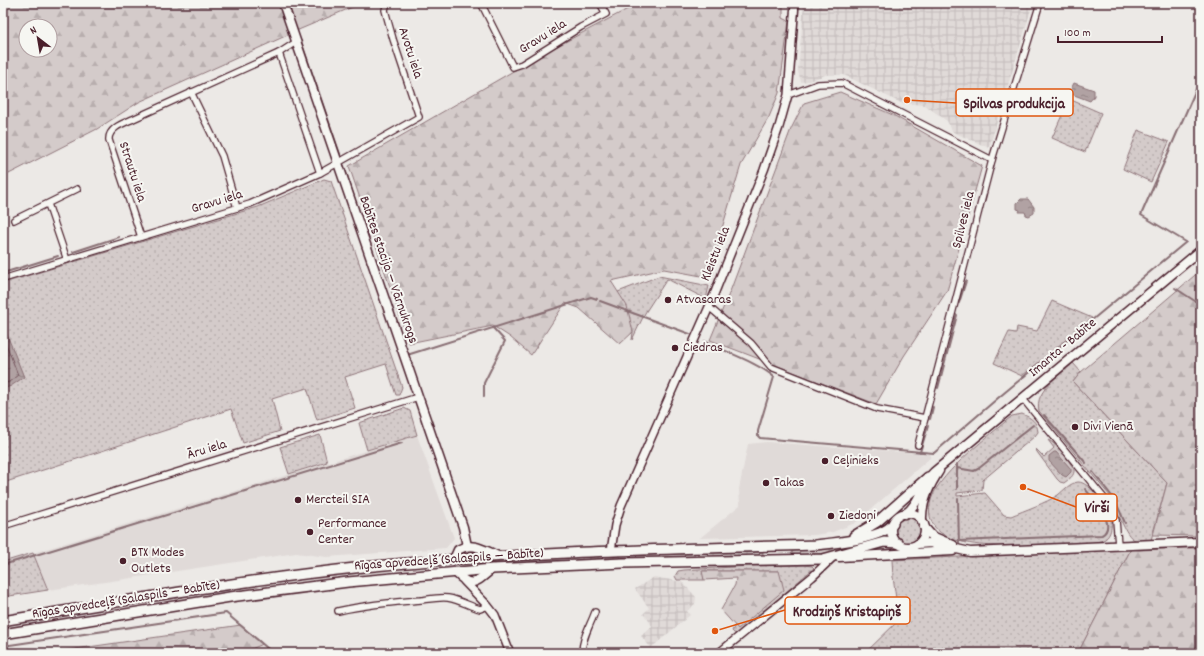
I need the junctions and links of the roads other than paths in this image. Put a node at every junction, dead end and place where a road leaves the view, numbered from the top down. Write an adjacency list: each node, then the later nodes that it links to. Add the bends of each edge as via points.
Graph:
1 (283, 3): 7 (main road, Babītes stacija — Vārnukrogs)
2 (387, 3): 11 (street, Avotu iela, via 385,10)
3 (481, 3): 4 (street, Gravu iela, via 513,67 606,14)
4 (600, 3)
5 (795, 3): 10 (street, Kleistu iela)
6 (1040, 3): 12 (street, Spilves iela)
7 (296, 42): 8 (street, Strautu iela); 13 (main road, Babītes stacija — Vārnukrogs)
8 (279, 53): 9 (street, Strautu iela); 14 (street)
9 (191, 92): 17 (street, via 222,156); 19 (street, Strautu iela, via 133,118 111,130 108,135)
10 (788, 95): 12 (street, via 818,84 842,83); 23 (street, Kleistu iela, via 764,170)
11 (416, 110): 13 (street, Gravu iela, via 419,117)
12 (992, 160): 26 (street, Spilves iela)
13 (337, 163): 14 (street, Gravu iela); 24 (main road, Babītes stacija — Vārnukrogs)
14 (320, 173): 17 (street, Gravu iela)
15 (77, 189): 16 (street)
16 (48, 204): 18 (street); 21 (street)
17 (237, 208): 19 (street, Gravu iela)
18 (14, 220)
19 (141, 237): 21 (street, Gravu iela)
20 (1201, 250): 25 (main road, Imanta - Babīte)
21 (67, 260): 22 (street, Gravu iela)
22 (3, 279)
23 (709, 307): 26 (street, via 751,343 771,367 877,409); 40 (street, Kleistu iela, via 621,506)
24 (418, 397): 33 (street, Āru iela); 39 (main road, Babītes stacija — Vārnukrogs, via 463,527)
25 (1022, 399): 28 (main road, Imanta - Babīte); 38 (street, via 1109,504 1116,520)
26 (925, 418): 27 (street, Spilves iela)
27 (918, 445)
28 (941, 467): 29 (main road, Imanta - Babīte); 32 (main road, Imanta - Babīte, via 932,482 922,509)
29 (928, 478): 30 (main road, Imanta - Babīte, via 914,506); 35 (highway, via 877,522)
30 (905, 514): 31 (main road, via 898,517); 32 (main road, via 916,516)
31 (893, 524): 35 (highway, Rīgas apvedceļš (Salaspils — Babīte), via 882,532); 36 (main road, via 892,536)
32 (923, 524): 37 (main road, via 924,536); 41 (main road, via 932,536)
33 (3, 526)
34 (1201, 542): 38 (main road)
35 (838, 543): 40 (highway, Rīgas apvedceļš (Salaspils — Babīte))
36 (898, 543): 37 (main road, via 910,547); 43 (highway, Rīgas apvedceļš (Salaspils — Babīte), via 884,542)
37 (918, 544): 41 (main road, via 930,543)
38 (1118, 545): 41 (main road)
39 (467, 546): 42 (main road, via 477,547); 44 (main road, via 458,550)
40 (611, 551): 42 (highway, Rīgas apvedceļš (Salaspils — Babīte))
41 (962, 551): 43 (main road)
42 (498, 556): 44 (highway, Rīgas apvedceļš (Salaspils — Babīte))
43 (833, 557): 45 (highway, Rīgas apvedceļš (Salaspils — Babīte)); 59 (street)
44 (454, 559): 48 (highway, Rīgas apvedceļš (Salaspils — Babīte))
45 (492, 569): 46 (highway, Rīgas apvedceļš (Salaspils — Babīte)); 47 (main road)
46 (455, 572): 49 (main road); 50 (highway, Rīgas apvedceļš (Salaspils — Babīte))
47 (480, 579): 49 (main road, via 473,583); 51 (street, via 478,588)
48 (255, 581): 50 (highway, via 249,584 248,588 248,592); 55 (highway, Rīgas apvedceļš (Salaspils — Babīte))
49 (464, 581): 51 (street)
50 (253, 594): 56 (highway, Rīgas apvedceļš (Salaspils — Babīte))
51 (481, 599): 52 (street)
52 (488, 606): 53 (street, via 480,610 464,602 447,598 403,601); 57 (street, via 495,615)
53 (338, 611)
54 (595, 612): 58 (street, via 582,644)
55 (3, 621)
56 (3, 634)
57 (510, 653)
58 (582, 653)
59 (719, 653)

